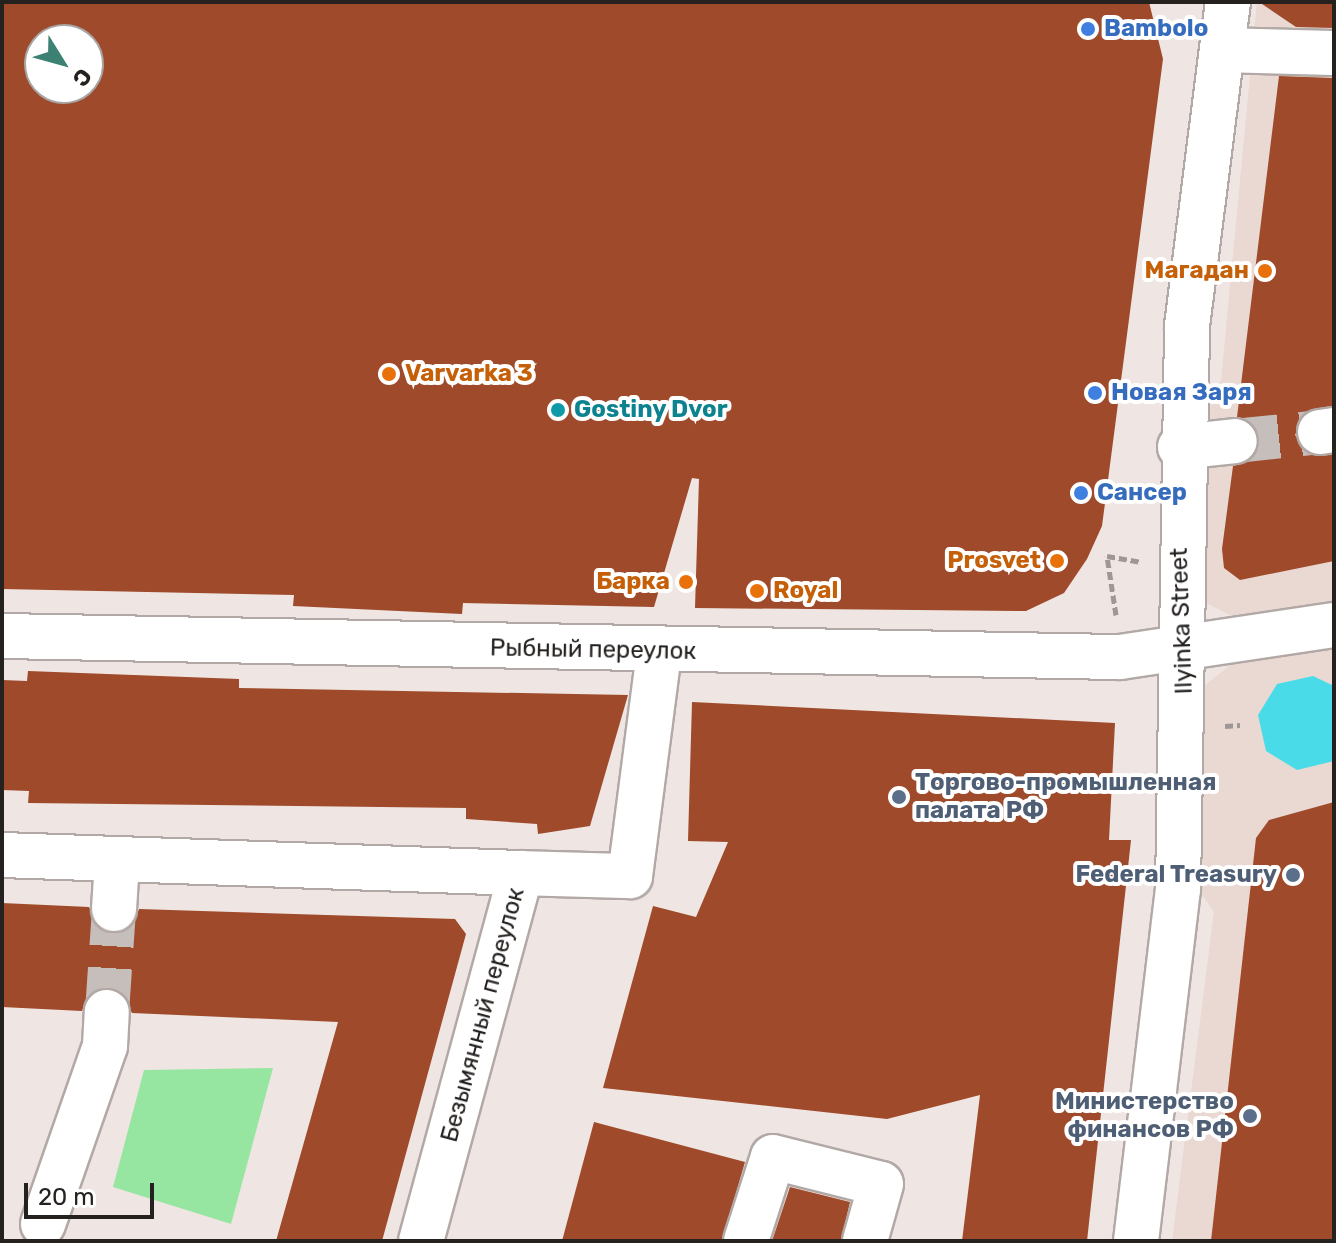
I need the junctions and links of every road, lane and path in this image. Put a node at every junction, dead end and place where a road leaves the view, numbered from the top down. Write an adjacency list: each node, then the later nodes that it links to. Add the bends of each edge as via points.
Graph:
1 (1228, 2): 2 (street, Ilyinka Street)
2 (1224, 50): 3 (street); 5 (street, Ilyinka Street, via 1187,326)
3 (1334, 53)
4 (1235, 441): 5 (street)
5 (1180, 447): 10 (street, Ilyinka Street)
6 (1153, 564): 7 (path, via 1107,556)
7 (1117, 619)
8 (1334, 625): 10 (street, Рыбный переулок)
9 (2, 636): 11 (street, Рыбный переулок)
10 (1185, 649): 11 (street, Рыбный переулок, via 1120,657); 21 (street, Ilyinka Street, via 1178,889)
11 (659, 652): 14 (street, Безымянный переулок, via 630,876)
12 (2, 855): 13 (street)
13 (117, 861): 14 (street); 15 (street)
14 (521, 873): 18 (street, Безымянный переулок)
15 (114, 909)
16 (107, 1012): 17 (street, via 105,1046)
17 (43, 1224)
18 (421, 1241)
19 (746, 1241): 20 (street, via 773,1157 881,1184)
20 (865, 1241)
21 (1136, 1241)

